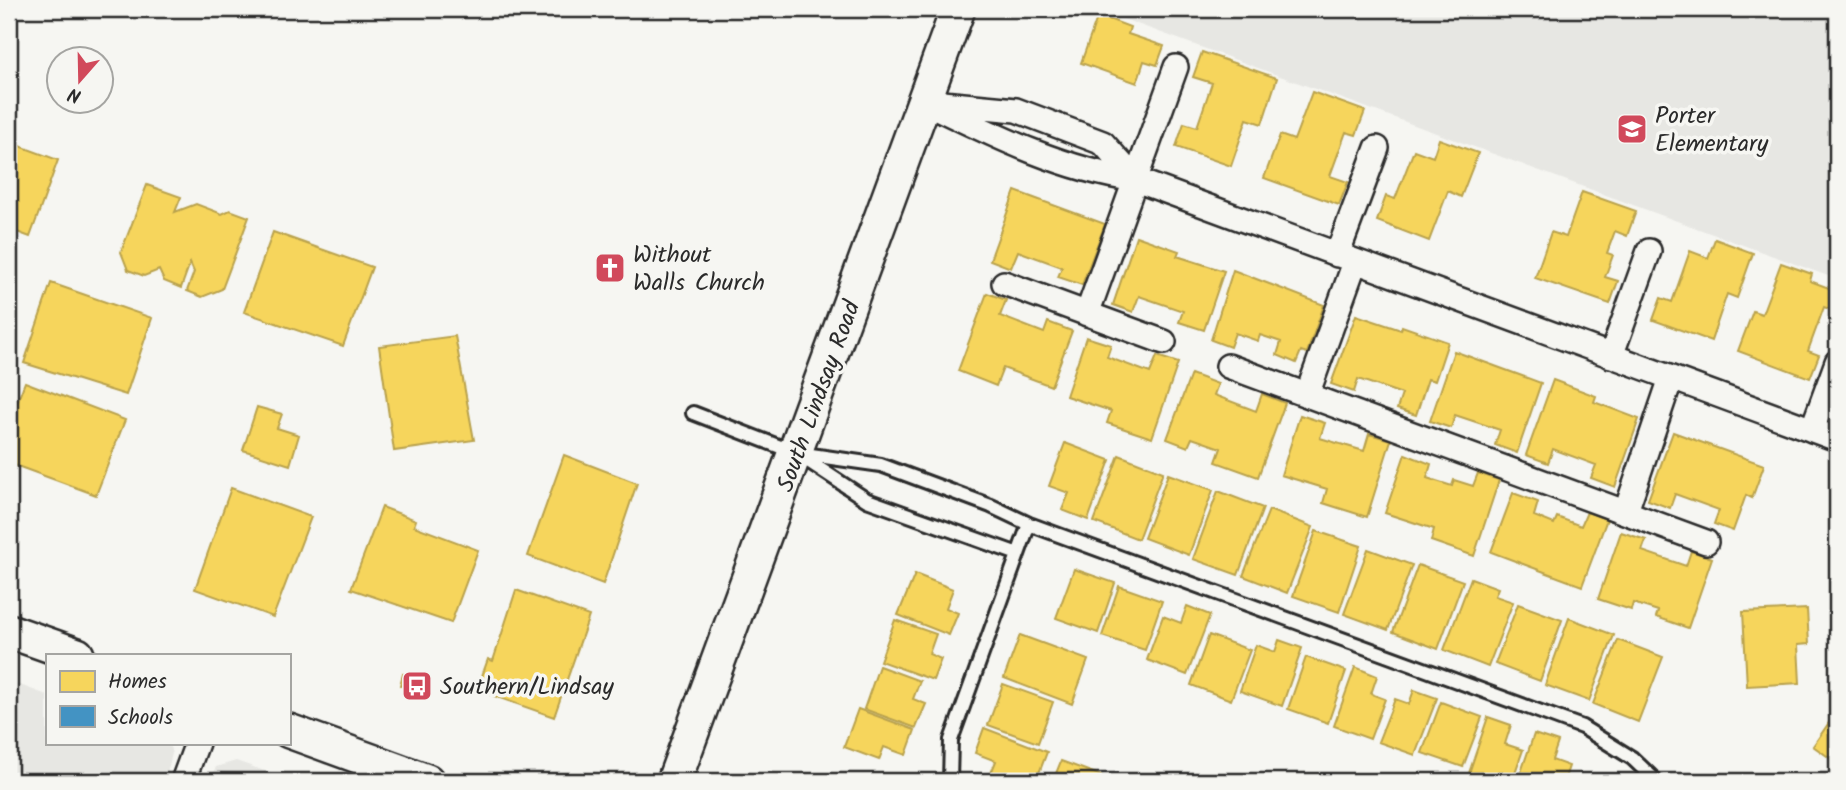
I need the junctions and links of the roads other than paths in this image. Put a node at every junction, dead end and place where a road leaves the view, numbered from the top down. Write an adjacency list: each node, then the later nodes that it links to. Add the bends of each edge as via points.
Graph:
1 (958, 9): 3 (main road, South Lindsay Road)
2 (1176, 67): 7 (street)
3 (925, 102): 4 (street, via 1016,110); 6 (street, via 1005,141); 21 (main road, South Lindsay Road)
4 (1074, 132): 6 (street); 7 (street, via 1103,143)
5 (1377, 148): 9 (street)
6 (1063, 162): 7 (street, via 1091,174)
7 (1136, 180): 9 (street); 11 (street)
8 (1649, 251): 13 (street)
9 (1346, 258): 13 (street); 17 (street)
10 (1003, 283): 11 (street)
11 (1087, 314): 12 (street)
12 (1164, 342)
13 (1611, 356): 16 (street)
14 (1837, 362): 19 (street)
15 (1228, 366): 17 (street)
16 (1671, 378): 19 (street); 22 (street)
17 (1307, 395): 22 (street)
18 (693, 413): 21 (lane)
19 (1812, 430): 20 (street)
20 (1837, 439)
21 (796, 453): 23 (lane, via 881,465); 25 (lane, via 867,500); 32 (main road, South Lindsay Road)
22 (1626, 511): 24 (street)
23 (1029, 524): 25 (lane); 34 (lane, via 1582,727 1632,758)
24 (1706, 542)
25 (1018, 554): 33 (lane, via 951,740)
26 (9, 631): 27 (main road)
27 (74, 654)
28 (290, 731): 31 (main road)
29 (197, 744): 30 (street)
30 (183, 781)
31 (427, 781)
32 (674, 781)
33 (950, 781)
34 (1656, 781)

